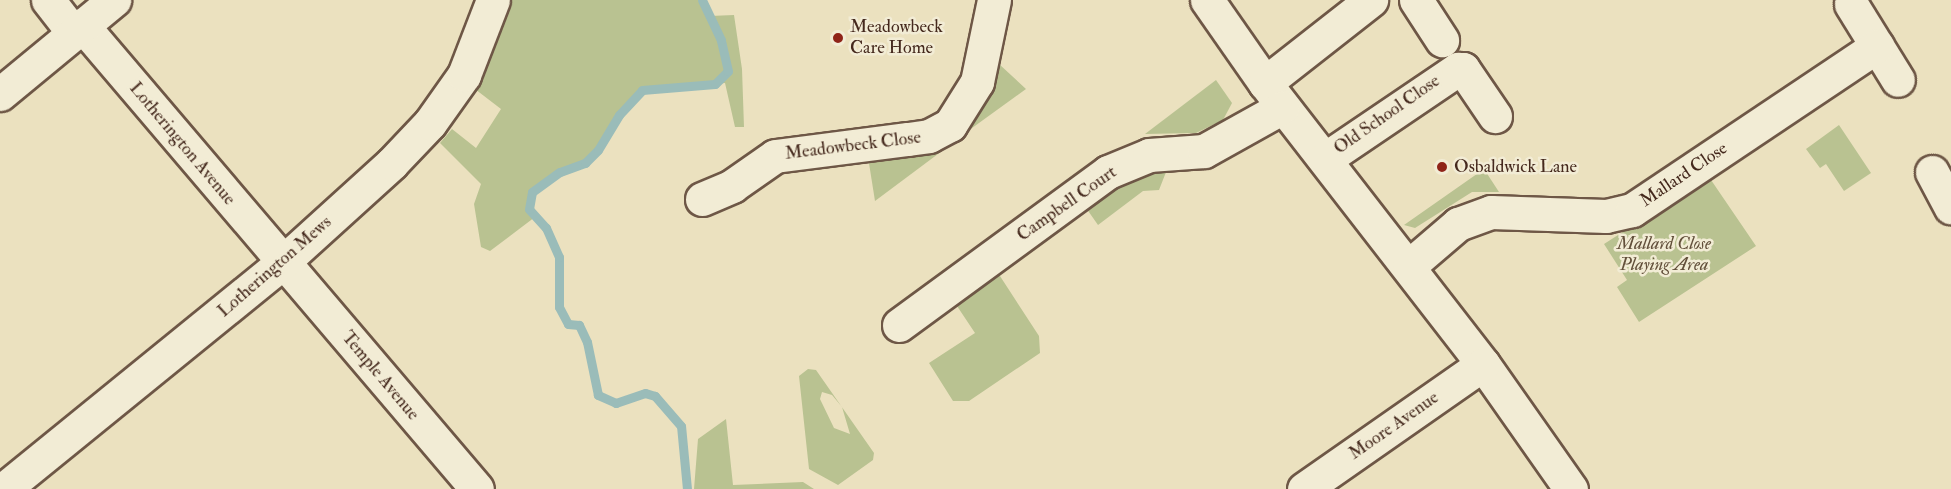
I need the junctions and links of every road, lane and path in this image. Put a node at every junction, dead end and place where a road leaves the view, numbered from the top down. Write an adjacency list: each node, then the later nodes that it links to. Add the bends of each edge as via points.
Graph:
1 (48, 0): 9 (street, Lotherington Avenue)
2 (114, 0): 9 (street)
3 (493, 0): 20 (street, Lotherington Mews, via 464,75 430,123)
4 (994, 0): 18 (street, Meadowbeck Close, via 977,82 950,125 929,136 908,140 775,156 732,186)
5 (1208, 0): 14 (street)
6 (1371, 0): 14 (street, Campbell Court)
7 (1416, 0): 10 (street)
8 (1851, 4): 11 (street)
9 (78, 28): 13 (street); 20 (street, Lotherington Avenue)
10 (1442, 40)
11 (1877, 46): 12 (street); 21 (street, Mallard Close, via 1632,210 1606,216 1491,212 1458,224)
12 (1898, 80)
13 (0, 94)
14 (1274, 95): 16 (street); 22 (street, Campbell Court, via 1204,151 1149,155 1108,172)
15 (1495, 116): 16 (street, Old School Close, via 1464,69 1458,69)
16 (1325, 159): 21 (street)
17 (1932, 172): 19 (street)
18 (702, 199)
19 (1951, 207)
20 (284, 262): 24 (street, Lotherington Mews); 25 (street, Temple Avenue)
21 (1409, 266): 23 (street)
22 (899, 325)
23 (1483, 364): 26 (street, Moore Avenue); 27 (street)
24 (4, 489)
25 (477, 489)
26 (1304, 489)
27 (1572, 489)

